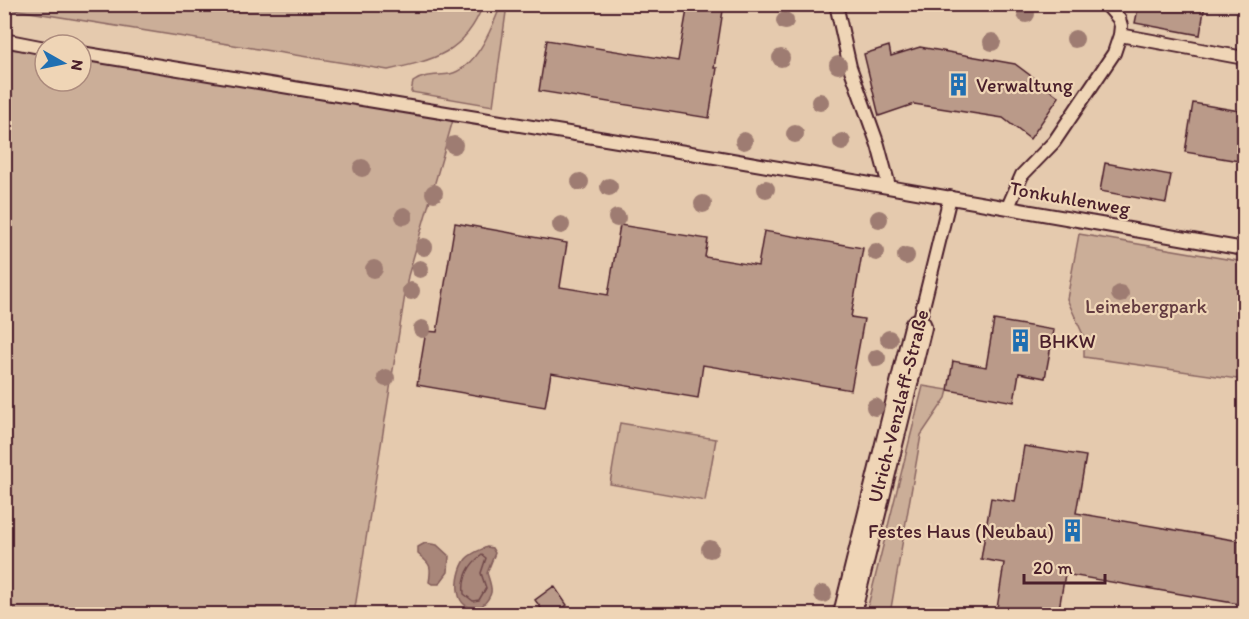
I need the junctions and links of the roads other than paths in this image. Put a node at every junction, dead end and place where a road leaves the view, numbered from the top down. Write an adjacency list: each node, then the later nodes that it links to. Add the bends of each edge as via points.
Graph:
1 (836, 4): 8 (lane, via 850,67)
2 (1106, 4): 3 (lane, via 1119,19)
3 (1120, 36): 7 (lane); 10 (lane, via 1114,53 1054,142 1022,174)
4 (4, 40): 5 (lane)
5 (33, 46)
6 (93, 55): 8 (lane, Tonkuhlenweg)
7 (1245, 58)
8 (889, 186): 9 (lane, Tonkuhlenweg)
9 (950, 197): 10 (lane, Tonkuhlenweg); 12 (lane, Ulrich-Venzlaff-Straße)
10 (1008, 207): 11 (lane, Tonkuhlenweg)
11 (1245, 249)
12 (918, 327): 13 (street, Ulrich-Venzlaff-Straße)
13 (847, 615)

